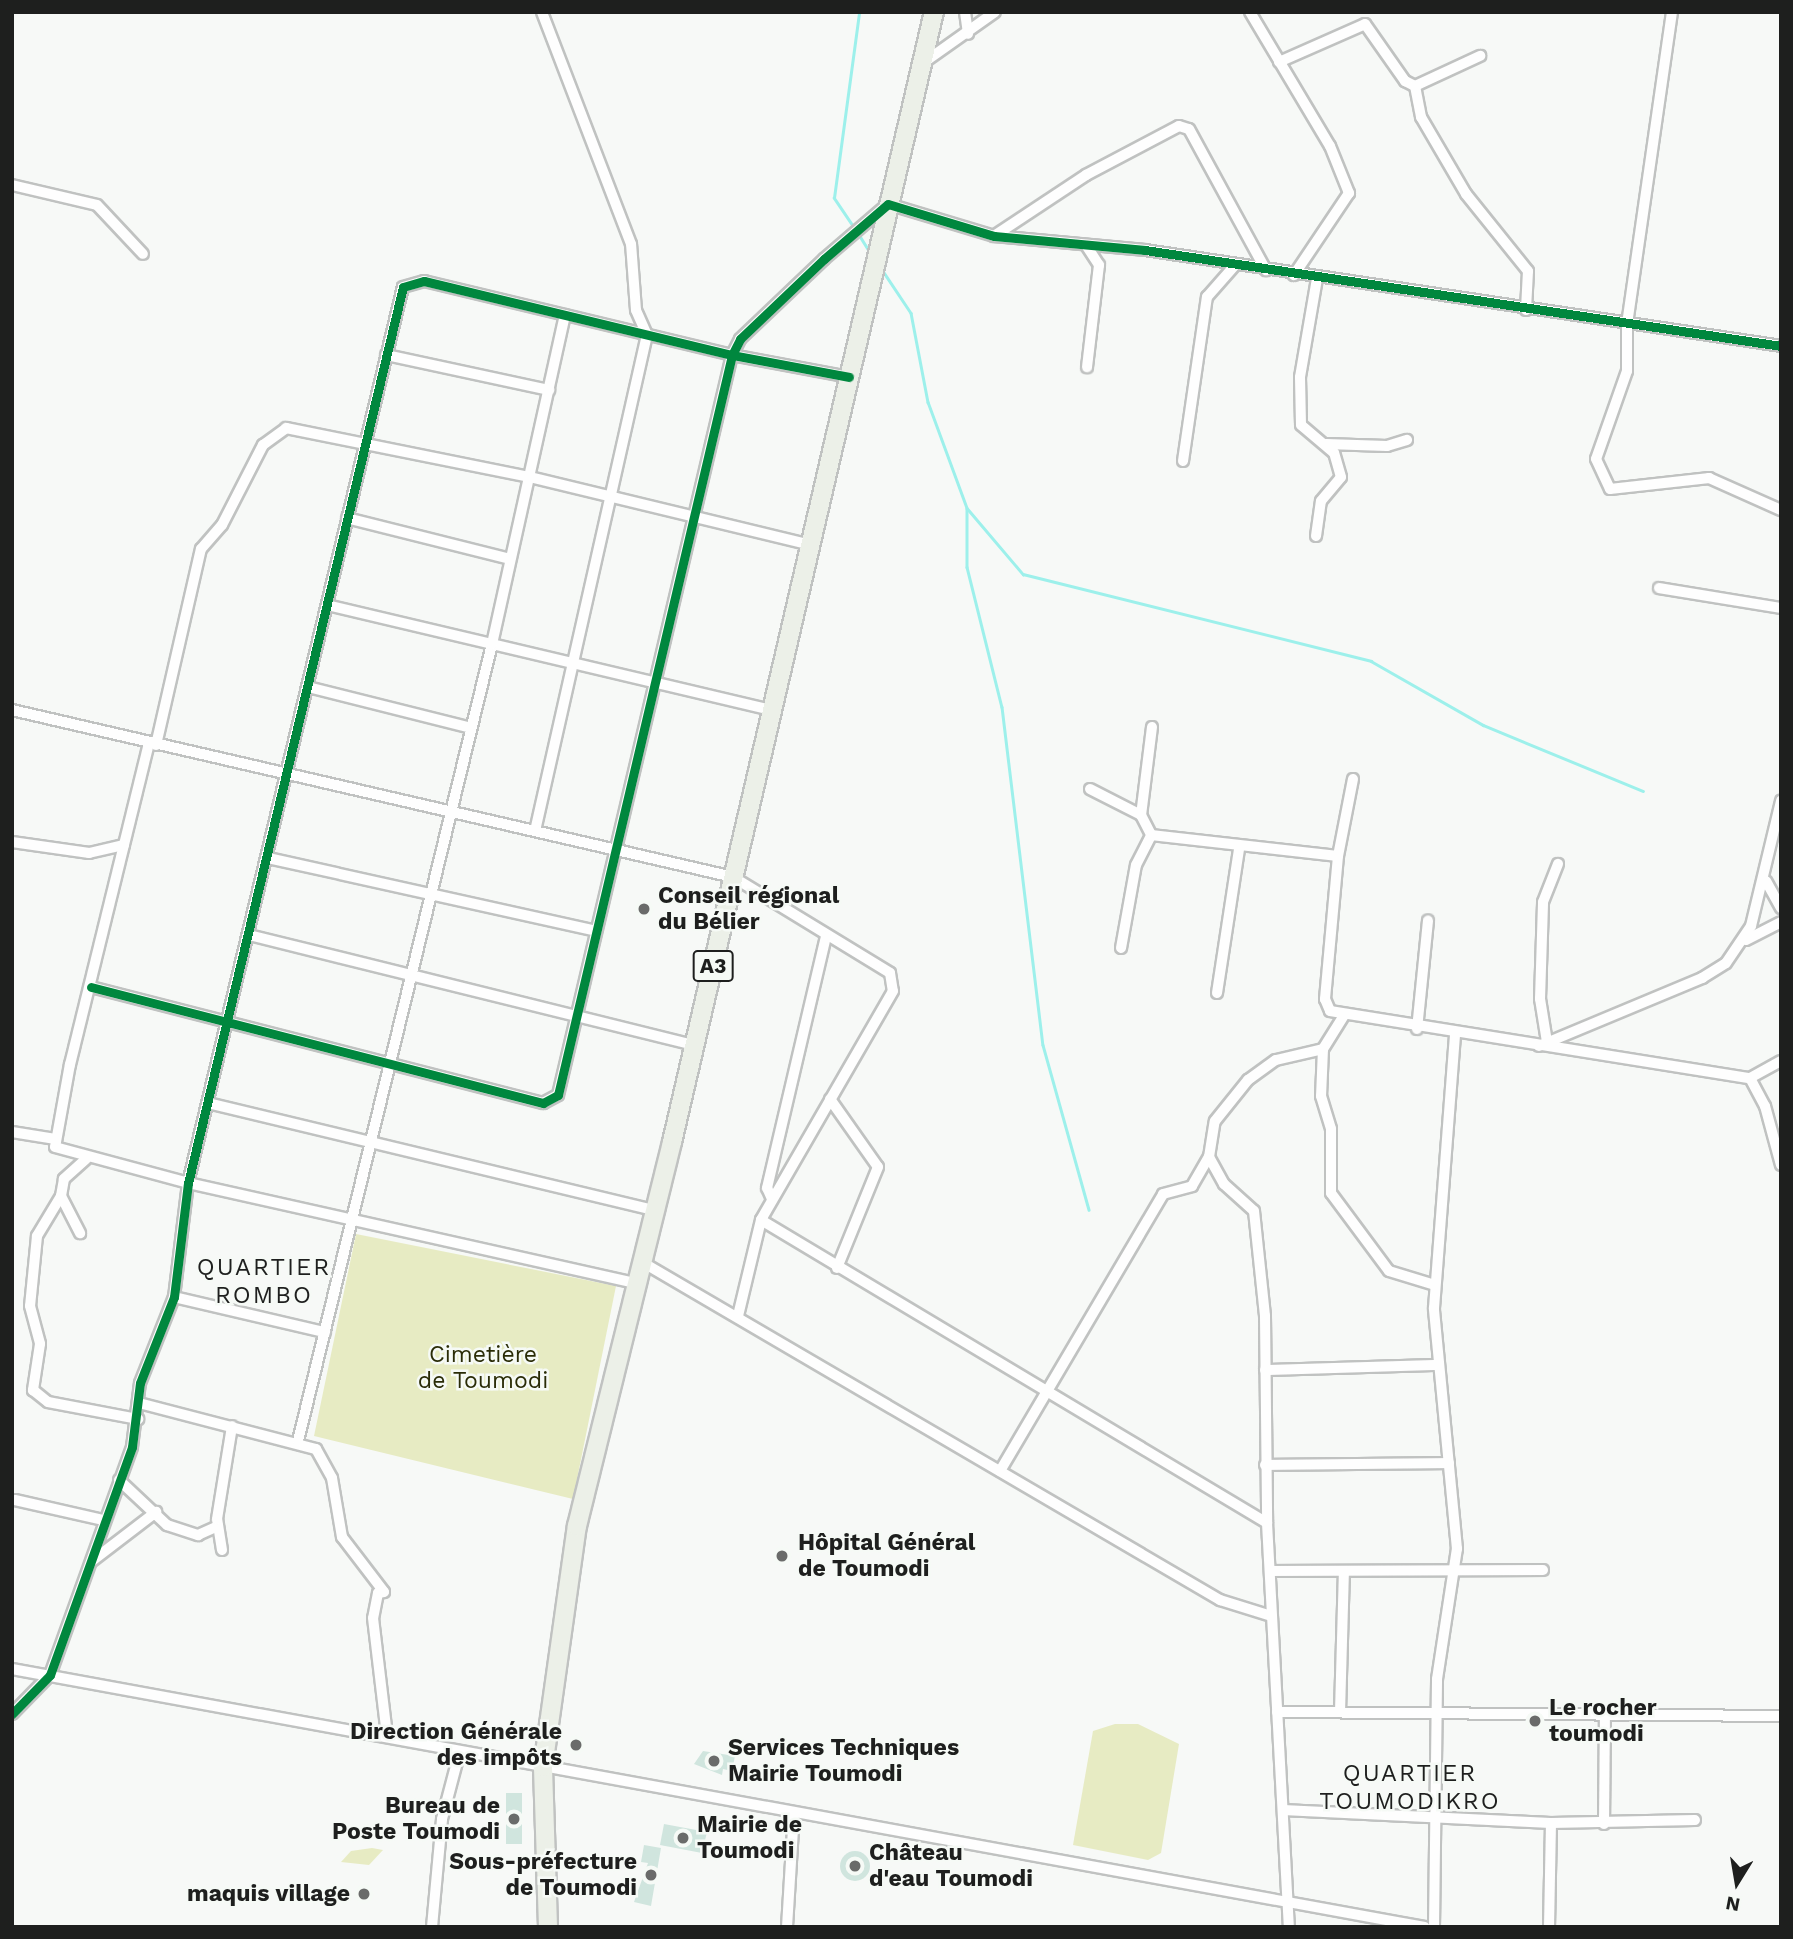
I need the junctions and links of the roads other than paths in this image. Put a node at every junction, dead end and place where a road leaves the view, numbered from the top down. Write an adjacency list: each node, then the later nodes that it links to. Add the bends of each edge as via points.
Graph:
1 (542, 12): 24 (street, via 631,244 636,310)
2 (934, 12): 10 (main road, A3)
3 (965, 12): 7 (street)
4 (995, 12): 7 (street)
5 (1250, 12): 9 (street)
6 (1672, 12): 23 (street)
7 (968, 34): 10 (street)
8 (1480, 56): 11 (street)
9 (1279, 62): 11 (street, via 1365,24 1405,81); 19 (street, via 1330,146 1349,193)
10 (922, 64): 13 (main road, A3)
11 (1415, 86): 21 (street, via 1421,117 1466,194 1528,271)
12 (12, 185): 16 (street, via 97,205)
13 (888, 204): 14 (street); 27 (street, via 740,339); 29 (main road, A3)
14 (993, 236): 15 (street); 18 (street, via 1086,175 1179,126 1189,129)
15 (1086, 245): 17 (street); 28 (street, via 1099,265)
16 (143, 254)
17 (1236, 264): 18 (street); 34 (street, via 1207,298)
18 (1266, 270): 19 (street)
19 (1294, 275): 20 (street)
20 (1317, 279): 21 (street); 32 (street, via 1300,377 1301,425)
21 (1526, 310): 23 (street)
22 (565, 315): 24 (street); 26 (street, via 409,281 403,287); 30 (street)
23 (1627, 325): 25 (street); 37 (street, via 1624,384 1596,459 1610,489 1709,478)
24 (648, 335): 27 (street); 36 (street)
25 (1781, 346)
26 (386, 355): 30 (street); 33 (street)
27 (732, 355): 29 (street); 38 (street)
28 (1087, 367)
29 (849, 377): 41 (main road, A3)
30 (550, 390): 35 (street)
31 (1407, 440): 32 (street, via 1387,446)
32 (1326, 444): 40 (street, via 1342,477 1321,501)
33 (365, 445): 35 (street); 39 (street); 54 (street, via 290,428 263,445 222,525 201,549)
34 (1183, 461)
35 (530, 477): 36 (street); 42 (street)
36 (611, 497): 38 (street); 47 (street)
37 (1781, 510)
38 (694, 516): 41 (street); 48 (street)
39 (348, 518): 42 (street); 44 (street)
40 (1316, 536)
41 (811, 545): 51 (main road, A3)
42 (510, 559): 46 (street)
43 (1659, 588): 45 (street)
44 (327, 605): 46 (street); 49 (street)
45 (1781, 608)
46 (492, 644): 47 (street); 53 (street)
47 (574, 663): 48 (street); 61 (street)
48 (652, 681): 51 (street); 65 (street)
49 (308, 687): 53 (street); 55 (street)
50 (12, 710): 54 (street)
51 (772, 710): 70 (main road, A3)
52 (1152, 727): 60 (street)
53 (471, 728): 59 (street)
54 (152, 744): 55 (street); 64 (street)
55 (287, 775): 59 (street); 68 (street)
56 (1353, 779): 67 (street)
57 (1090, 789): 60 (street)
58 (1781, 801): 71 (street)
59 (450, 813): 61 (street); 72 (street)
60 (1141, 815): 62 (street)
61 (535, 831): 65 (street)
62 (1151, 835): 66 (street); 80 (street, via 1136,864)
63 (12, 842): 64 (street, via 89,853)
64 (124, 845): 82 (street)
65 (614, 849): 70 (street); 76 (street)
66 (1240, 849): 67 (street); 83 (street)
67 (1338, 856): 84 (street, via 1325,999 1330,1012)
68 (268, 858): 72 (street); 77 (street)
69 (1558, 864): 89 (street, via 1543,902)
70 (733, 877): 78 (street); 90 (main road, A3)
71 (1766, 881): 73 (street); 79 (street)
72 (430, 894): 76 (street); 81 (street)
73 (1781, 908)
74 (1428, 921): 87 (street)
75 (1781, 922): 79 (street)
76 (596, 930): 85 (street)
77 (249, 935): 81 (street); 86 (street)
78 (826, 937): 95 (street, via 890,973 895,984); 105 (street, via 767,1188)
79 (1746, 940): 89 (street, via 1702,978)
80 (1121, 948)
81 (411, 977): 85 (street); 93 (street)
82 (90, 988): 86 (street); 98 (street)
83 (1217, 993)
84 (1344, 1016): 87 (street); 91 (street)
85 (576, 1018): 90 (street); 93 (street, via 558,1096 543,1103)
86 (230, 1023): 93 (street); 96 (street)
87 (1417, 1028): 88 (street)
88 (1455, 1034): 89 (street); 113 (street)
89 (1541, 1044): 94 (street)
90 (695, 1045): 106 (main road, A3)
91 (1323, 1049): 100 (street, via 1293,1052 1248,1080 1216,1121); 113 (street, via 1331,1193 1389,1271)
92 (1781, 1061): 94 (street)
93 (392, 1062): 99 (street)
94 (1750, 1078): 102 (street, via 1765,1106)
95 (830, 1099): 105 (street); 111 (street, via 878,1167)
96 (208, 1102): 99 (street); 103 (street)
97 (12, 1132): 98 (street)
98 (55, 1139): 101 (street, via 55,1147)
99 (374, 1142): 106 (street); 107 (street)
100 (1209, 1157): 118 (street, via 1224,1184 1254,1211); 119 (street, via 1192,1186 1163,1194 1118,1279)
101 (86, 1159): 103 (street); 104 (street, via 64,1180)
102 (1781, 1166)
103 (188, 1183): 107 (street); 114 (street)
104 (61, 1196): 109 (street); 121 (street, via 39,1228 33,1264 30,1306 40,1344 33,1390 48,1402)
105 (772, 1199): 108 (street)
106 (654, 1210): 110 (main road, A3)
107 (356, 1217): 112 (street); 116 (street)
108 (761, 1220): 111 (street); 115 (street)
109 (80, 1233)
110 (642, 1262): 112 (main road, A3); 115 (street)
111 (837, 1268): 119 (street)
112 (634, 1283): 150 (main road, A3, via 570,1561)
113 (1436, 1284): 117 (street)
114 (174, 1297): 116 (street); 120 (street, via 140,1384)
115 (738, 1316): 126 (street)
116 (325, 1332): 123 (street)
117 (1437, 1364): 118 (street); 124 (street)
118 (1265, 1370): 125 (street)
119 (1045, 1390): 126 (street); 131 (street)
120 (139, 1403): 121 (street); 122 (street)
121 (138, 1419): 127 (street)
122 (232, 1426): 123 (street); 132 (street)
123 (298, 1441): 148 (street, via 316,1449 332,1478 342,1537 384,1592 378,1593 373,1618)
124 (1449, 1463): 125 (street); 138 (street, via 1457,1530)
125 (1265, 1465): 131 (street)
126 (1000, 1471): 139 (street, via 1220,1600)
127 (119, 1480): 129 (street); 130 (street)
128 (15, 1500): 130 (street)
129 (156, 1512): 132 (street, via 164,1524 194,1535); 134 (street, via 146,1515)
130 (104, 1520): 134 (street)
131 (1267, 1523): 137 (street)
132 (218, 1527): 133 (street)
133 (222, 1550)
134 (90, 1563): 141 (street)
135 (1543, 1570): 138 (street)
136 (1344, 1571): 137 (street); 138 (street); 143 (street)
137 (1270, 1572): 139 (street)
138 (1455, 1572): 144 (street, via 1438,1664)
139 (1271, 1616): 142 (street)
140 (12, 1669): 141 (street)
141 (50, 1675): 145 (street); 148 (street)
142 (1277, 1712): 143 (street); 151 (street)
143 (1340, 1712): 144 (street)
144 (1438, 1712): 146 (street); 153 (street)
145 (12, 1714)
146 (1605, 1716): 147 (street); 156 (street)
147 (1781, 1716)
148 (387, 1737): 149 (street)
149 (460, 1751): 150 (street); 158 (street, via 442,1819)
150 (543, 1767): 152 (street); 159 (main road, A3)
151 (1283, 1810): 153 (street); 157 (street)
152 (793, 1813): 157 (street); 160 (street)
153 (1436, 1815): 155 (street); 163 (street)
154 (1695, 1820): 156 (street)
155 (1550, 1823): 156 (street); 164 (street)
156 (1604, 1824)
157 (1288, 1900): 161 (street); 162 (street)
158 (432, 1927)
159 (548, 1927)
160 (787, 1927)
161 (1289, 1927)
162 (1425, 1927)
163 (1434, 1927)
164 (1549, 1927)

